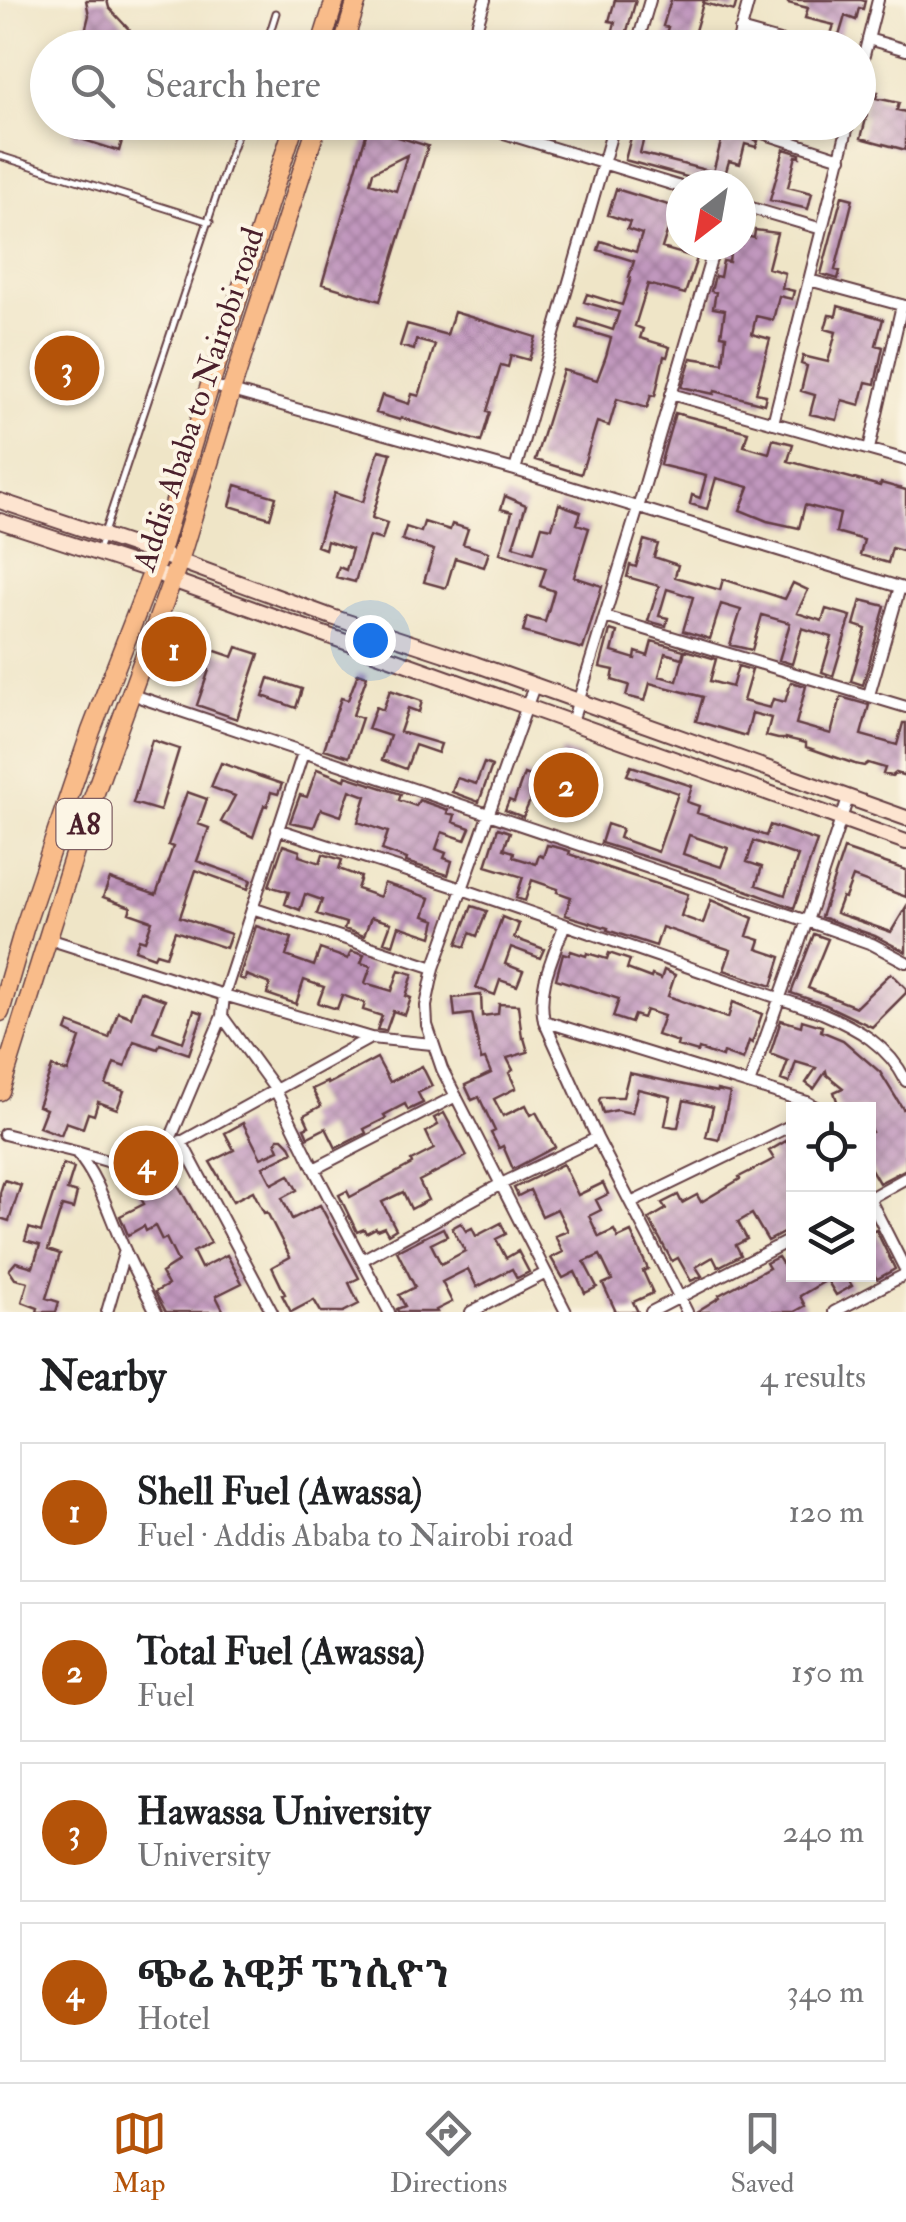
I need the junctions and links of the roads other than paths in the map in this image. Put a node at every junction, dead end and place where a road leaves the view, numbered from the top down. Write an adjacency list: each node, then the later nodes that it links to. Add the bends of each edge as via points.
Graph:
1 (335, 0): 9 (highway)
2 (357, 0): 10 (highway)
3 (485, 0): 11 (street)
4 (650, 0): 12 (street)
5 (748, 0): 13 (street)
6 (878, 0): 14 (street)
7 (276, 13): 8 (lane)
8 (271, 30)
9 (326, 30)
10 (348, 30)
11 (476, 30)
12 (641, 30)
13 (740, 30)
14 (870, 30)
15 (876, 41): 16 (street)
16 (906, 50)
17 (235, 140): 29 (lane)
18 (289, 140): 34 (highway, Addis Ababa to Nairobi road / A8)
19 (312, 140): 35 (highway, Addis Ababa to Nairobi road / A8)
20 (525, 140): 26 (street)
21 (609, 140): 26 (street)
22 (784, 140): 25 (street)
23 (845, 140): 25 (street)
24 (0, 156): 29 (lane)
25 (841, 158): 30 (street)
26 (602, 164): 27 (street); 40 (street)
27 (666, 183)
28 (756, 209): 30 (street)
29 (210, 222): 44 (lane)
30 (822, 228): 32 (street)
31 (710, 260): 36 (street)
32 (809, 280): 33 (street); 37 (street)
33 (904, 306): 38 (street)
34 (210, 385): 35 (street); 47 (highway, Addis Ababa to Nairobi road / A8)
35 (231, 391): 40 (street); 46 (highway, Addis Ababa to Nairobi road / A8)
36 (671, 394): 37 (street); 42 (street)
37 (773, 423): 38 (street)
38 (868, 450): 39 (street)
39 (906, 460)
40 (515, 470): 42 (street)
41 (0, 501): 44 (main road)
42 (638, 508): 49 (street); 50 (street)
43 (0, 520): 45 (main road)
44 (104, 535): 45 (lane); 47 (main road)
45 (98, 553): 47 (main road)
46 (179, 561): 47 (main road); 48 (highway, Addis Ababa to Nairobi road / A8); 51 (main road)
47 (156, 563): 48 (main road); 74 (highway, Addis Ababa to Nairobi road / A8, via 91,732)
48 (172, 580): 55 (main road); 82 (highway, Addis Ababa to Nairobi road / A8, via 84,824)
49 (903, 588): 52 (street)
50 (605, 617): 52 (street); 54 (street)
51 (534, 686): 54 (main road); 55 (street)
52 (869, 695): 56 (street)
53 (142, 698): 58 (street)
54 (578, 701): 57 (street); 59 (main road)
55 (527, 706): 57 (main road); 60 (street)
56 (906, 707)
57 (572, 722): 62 (main road)
58 (304, 752): 60 (street); 63 (street)
59 (848, 798): 61 (main road); 62 (street)
60 (489, 815): 65 (street); 67 (street)
61 (906, 818)
62 (841, 819): 64 (main road); 67 (street)
63 (277, 829): 65 (street); 66 (street)
64 (906, 842)
65 (462, 889): 68 (street); 71 (street)
66 (252, 908): 71 (street); 72 (street)
67 (808, 921): 70 (street); 73 (street)
68 (564, 926): 73 (street); 76 (street, via 544,984)
69 (58, 942): 72 (street)
70 (906, 962)
71 (434, 968): 78 (street, via 426,1006)
72 (224, 995): 75 (street); 77 (street)
73 (778, 998): 79 (street, via 866,1035); 80 (street)
74 (0, 1012)
75 (222, 1016): 81 (street); 89 (street)
76 (544, 1020): 80 (street); 87 (street)
77 (371, 1038): 78 (street); 81 (street)
78 (432, 1044): 83 (street)
79 (906, 1081)
80 (749, 1084): 84 (street)
81 (275, 1089): 88 (street); 91 (street)
82 (0, 1091)
83 (456, 1096): 91 (street); 93 (street)
84 (807, 1102)
85 (786, 1128): 95 (street)
86 (4, 1134): 90 (street)
87 (596, 1138): 93 (street); 95 (street)
88 (182, 1141): 89 (street); 105 (street)
89 (166, 1150): 90 (street, via 132,1168)
90 (76, 1152): 98 (street)
91 (314, 1169): 99 (street)
92 (906, 1178): 94 (street)
93 (500, 1184): 99 (street); 100 (street)
94 (876, 1194)
95 (631, 1203): 102 (street)
96 (876, 1212): 101 (street)
97 (786, 1242): 102 (street)
98 (125, 1250): 103 (street); 104 (street)
99 (362, 1260): 106 (street)
100 (546, 1273): 107 (street); 108 (street)
101 (906, 1273): 111 (street)
102 (680, 1297): 109 (street); 110 (street)
103 (107, 1312)
104 (156, 1312)
105 (272, 1312)
106 (389, 1312)
107 (471, 1312)
108 (566, 1312)
109 (651, 1312)
110 (687, 1312)
111 (834, 1312)

